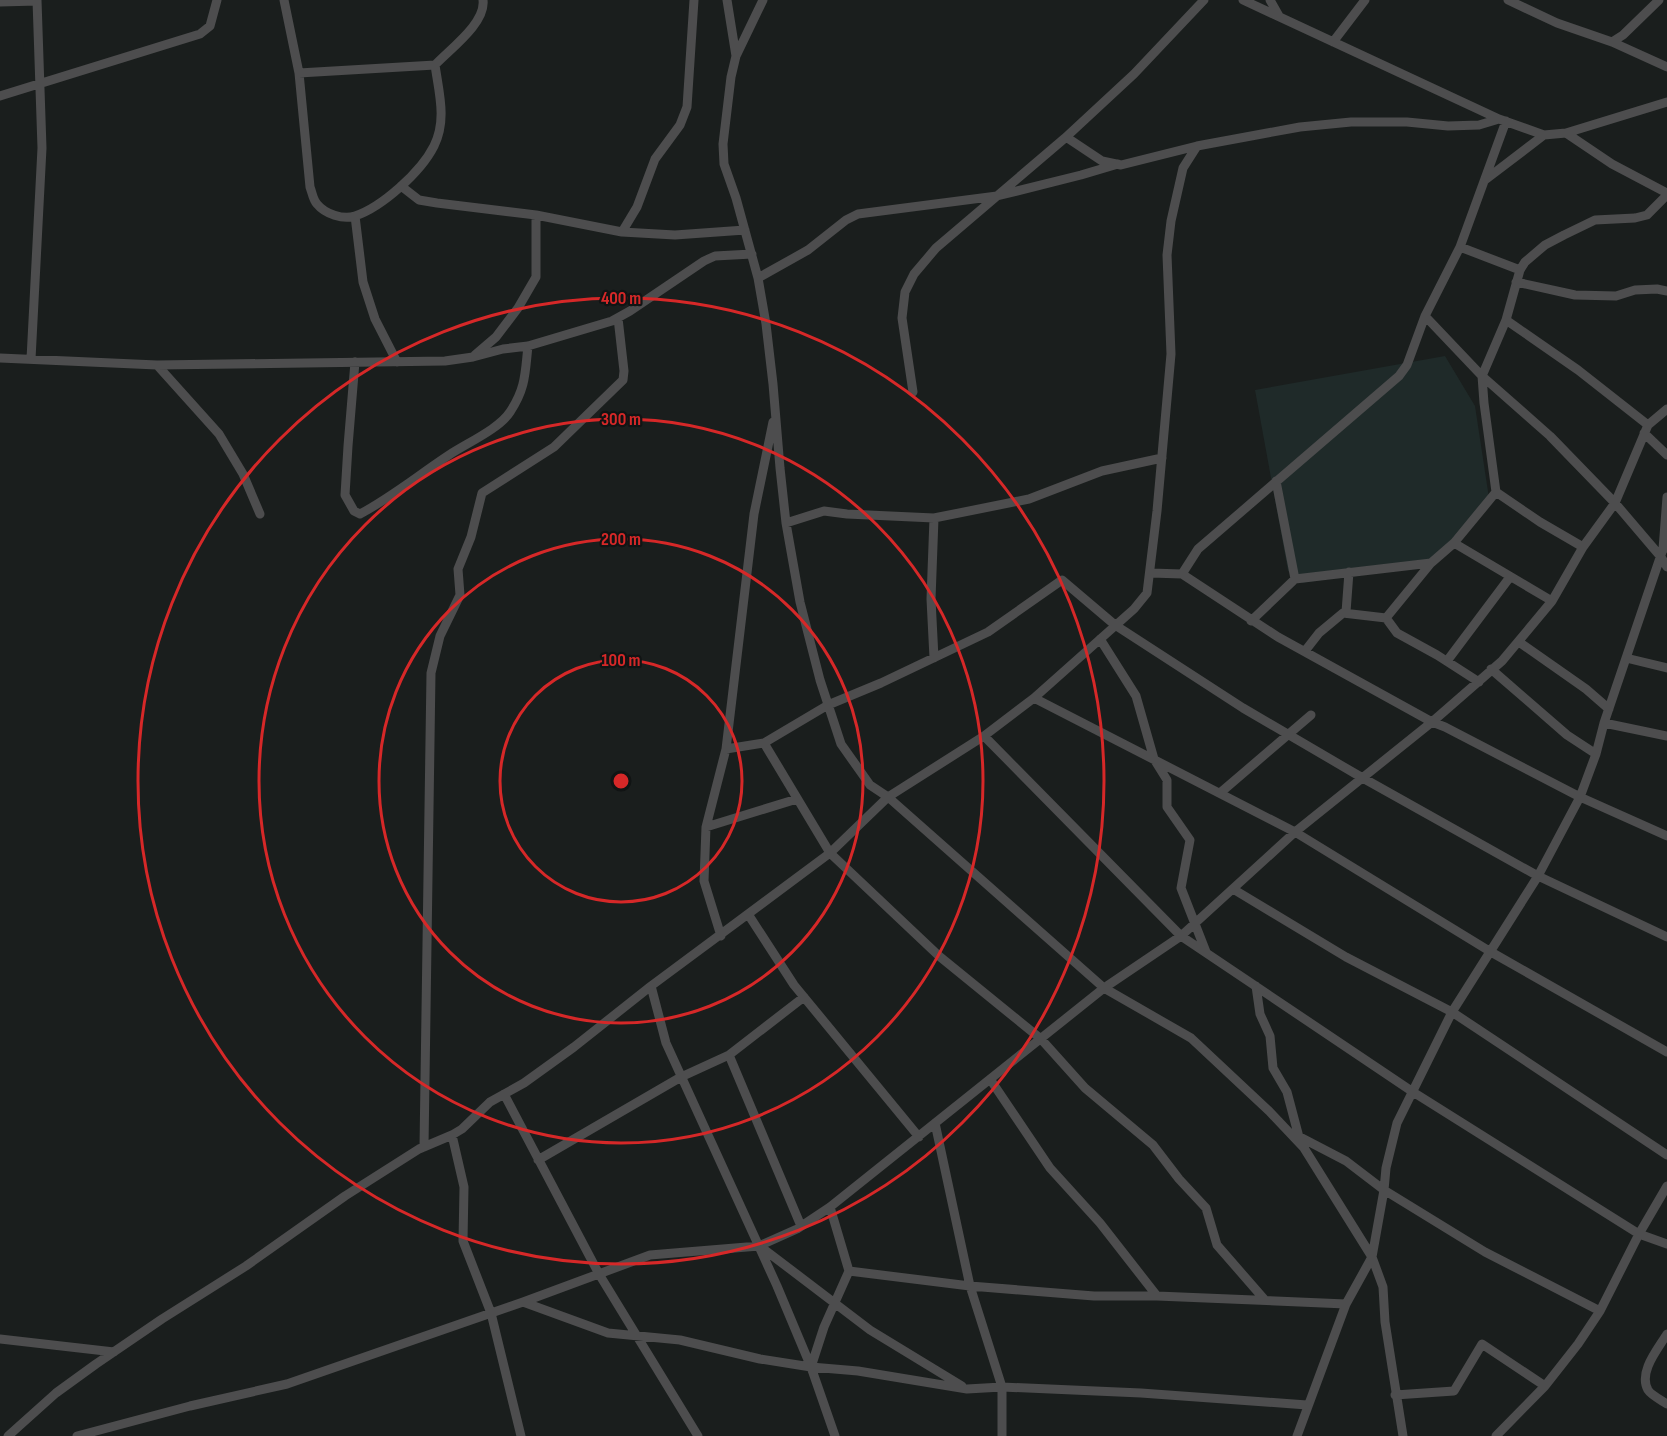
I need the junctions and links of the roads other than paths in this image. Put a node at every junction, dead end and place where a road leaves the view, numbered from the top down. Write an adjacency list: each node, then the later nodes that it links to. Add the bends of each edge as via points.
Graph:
1 (217, 0): 23 (street, via 210,26 200,34)
2 (285, 0): 22 (street)
3 (483, 0): 20 (street, via 479,18)
4 (694, 0): 39 (street, via 687,107 680,125 655,159 637,207)
5 (727, 0): 19 (street)
6 (763, 0): 19 (street)
7 (1204, 0): 29 (street, via 1134,74)
8 (1243, 0): 16 (street)
9 (1270, 0): 16 (street)
10 (1365, 0): 17 (street)
11 (1508, 0): 18 (street)
12 (1662, 0): 15 (street); 18 (street)
13 (37, 1): 14 (street); 23 (street)
14 (0, 3)
15 (1667, 4)
16 (1279, 17): 17 (street)
17 (1333, 42): 26 (street)
18 (1612, 42): 21 (street)
19 (736, 56): 38 (street, via 726,106 724,164)
20 (435, 65): 22 (street); 33 (street, via 443,118 434,147)
21 (1667, 67)
22 (299, 73): 37 (street, via 310,187 316,203 342,217)
23 (40, 84): 24 (street); 52 (street, via 42,148)
24 (0, 96)
25 (1667, 102): 27 (street)
26 (1502, 120): 28 (street); 30 (street, via 1448,126 1351,122); 32 (street)
27 (1566, 134): 28 (street); 34 (street)
28 (1544, 135): 32 (street)
29 (1066, 137): 31 (street, via 1102,161); 35 (street)
30 (1197, 146): 31 (street); 62 (street, via 1183,168 1167,255 1171,354)
31 (1118, 164): 35 (street)
32 (1485, 180): 40 (street)
33 (401, 186): 36 (street, via 428,202); 37 (street)
34 (1667, 194): 42 (street, via 1647,215 1595,220 1564,235 1545,245)
35 (997, 196): 43 (street, via 858,214 808,250); 57 (street, via 936,248 914,274 905,292 902,318)
36 (536, 215): 39 (street); 50 (street, via 536,277 496,337)
37 (355, 216): 54 (street, via 363,282 375,319)
38 (745, 230): 39 (street, via 675,235); 41 (street)
39 (622, 232)
40 (1460, 247): 42 (street); 46 (street)
41 (752, 254): 43 (street); 47 (street, via 715,256 704,261)
42 (1520, 270): 44 (street)
43 (758, 278): 59 (street)
44 (1516, 282): 45 (street, via 1575,295); 48 (street)
45 (1667, 291)
46 (1425, 316): 56 (street); 63 (street, via 1399,376)
47 (618, 318): 49 (street); 141 (street, via 623,380 554,447 482,493 458,569 460,595 440,636 431,673)
48 (1506, 320): 56 (street); 60 (street, via 1578,370)
49 (528, 346): 50 (street); 53 (street, via 523,391 508,415 360,514 345,495)
50 (473, 357): 54 (street)
51 (0, 358): 52 (street)
52 (31, 358): 55 (street)
53 (355, 362): 54 (street); 55 (street)
54 (397, 362)
55 (157, 364): 67 (street, via 219,434 243,474)
56 (1482, 376): 64 (street); 66 (street, via 1550,436)
57 (913, 392)
58 (1667, 409): 60 (street)
59 (776, 412): 69 (street); 104 (street, via 754,514)
60 (1646, 429): 61 (street); 66 (street)
61 (1667, 455)
62 (1161, 458): 68 (street, via 1102,471 1029,499); 76 (street)
63 (1276, 481): 77 (street, via 1198,549); 79 (street)
64 (1496, 492): 70 (street); 71 (street)
65 (1667, 497): 72 (street)
66 (1615, 503): 71 (street); 72 (street)
67 (260, 514)
68 (934, 518): 69 (street, via 824,511); 88 (street)
69 (786, 523): 95 (street, via 800,602)
70 (1454, 543): 73 (street); 78 (street)
71 (1583, 547): 80 (street)
72 (1664, 551): 74 (street); 89 (street)
73 (1431, 563): 75 (street); 82 (street)
74 (1667, 567)
75 (1349, 572): 79 (street); 81 (street)
76 (1151, 573): 77 (street); 84 (street, via 1147,593)
77 (1182, 574): 83 (street)
78 (1510, 577): 80 (street); 90 (street)
79 (1295, 579): 83 (street)
80 (1552, 601): 86 (street)
81 (1346, 612): 82 (street); 87 (street, via 1319,633)
82 (1386, 618): 90 (street, via 1397,633)
83 (1251, 621): 87 (street)
84 (1115, 626): 85 (street); 88 (street, via 1062,580 988,632); 100 (street)
85 (1100, 639): 94 (street); 106 (street, via 1136,696)
86 (1518, 642): 92 (street); 96 (street)
87 (1305, 651): 98 (street)
88 (934, 658): 95 (street)
89 (1626, 658): 91 (street); 96 (street)
90 (1448, 661): 93 (street)
91 (1667, 668)
92 (1491, 669): 93 (street); 105 (street, via 1567,735)
93 (1479, 682): 98 (street)
94 (1034, 698): 101 (street); 106 (street)
95 (828, 705): 103 (street); 110 (street, via 841,744 870,785)
96 (1609, 709): 99 (street)
97 (1311, 715): 100 (street)
98 (1432, 722): 107 (street); 109 (street)
99 (1604, 723): 102 (street); 105 (street)
100 (1289, 734): 107 (street); 108 (street)
101 (984, 736): 110 (street); 121 (street)
102 (1667, 736)
103 (764, 743): 104 (street); 111 (street)
104 (726, 748): 112 (street)
105 (1596, 754): 109 (street)
106 (1154, 759): 108 (street); 119 (street, via 1167,780 1167,807 1190,840 1181,888)
107 (1361, 777): 113 (street); 116 (street)
108 (1220, 793): 113 (street)
109 (1581, 796): 114 (street); 116 (street)
110 (888, 797): 115 (street); 127 (street)
111 (797, 800): 112 (street); 115 (street)
112 (706, 827): 120 (street, via 704,880)
113 (1295, 832): 117 (street); 124 (street)
114 (1667, 836)
115 (830, 853): 118 (street); 130 (street, via 939,956)
116 (1539, 876): 122 (street); 124 (street)
117 (1233, 889): 119 (street); 129 (street, via 1346,957)
118 (748, 914): 120 (street); 128 (street)
119 (1194, 923): 121 (street); 123 (street)
120 (721, 936): 125 (street)
121 (1181, 936): 123 (street); 127 (street)
122 (1667, 937)
123 (1206, 952): 126 (street)
124 (1491, 952): 129 (street); 131 (street)
125 (651, 986): 133 (street, via 666,1043); 136 (street)
126 (1256, 986): 135 (street); 139 (street, via 1260,1014 1270,1036 1273,1068 1287,1092)
127 (1104, 988): 130 (street); 142 (street, via 1191,1038)
128 (804, 997): 132 (street); 140 (street)
129 (1452, 1012): 135 (street); 143 (street)
130 (1041, 1039): 134 (street); 157 (street, via 1085,1088 1153,1145 1206,1208 1217,1245)
131 (1667, 1052)
132 (729, 1055): 133 (street); 148 (street)
133 (681, 1077): 144 (street); 151 (street)
134 (990, 1079): 137 (street); 156 (street, via 1050,1168 1101,1223)
135 (1413, 1092): 146 (street, via 1397,1123); 149 (street)
136 (504, 1094): 138 (street); 144 (street)
137 (935, 1123): 140 (street); 155 (street)
138 (452, 1135): 141 (street); 162 (street, via 464,1187 463,1241)
139 (1298, 1136): 142 (street); 146 (street, via 1346,1161)
140 (919, 1137): 147 (street)
141 (424, 1147): 166 (street)
142 (1304, 1148): 152 (street)
143 (1667, 1155)
144 (538, 1160): 154 (street)
145 (1667, 1186): 149 (street)
146 (1384, 1190): 152 (street); 161 (street, via 1485,1252)
147 (830, 1207): 148 (street); 153 (street)
148 (801, 1226): 151 (street)
149 (1639, 1234): 150 (street); 161 (street)
150 (1667, 1244)
151 (759, 1246): 154 (street, via 650,1255); 159 (street); 167 (street)
152 (1372, 1257): 160 (street); 171 (street, via 1383,1287)
153 (849, 1271): 155 (street); 159 (street)
154 (599, 1274): 158 (street); 164 (street)
155 (970, 1286): 156 (street, via 1094,1296); 169 (street)
156 (1157, 1296): 157 (street)
157 (1264, 1299): 160 (street)
158 (523, 1302): 162 (street); 164 (street, via 608,1333)
159 (834, 1303): 167 (street); 170 (street, via 870,1330)
160 (1346, 1304): 173 (street)
161 (1600, 1311): 168 (street)
162 (491, 1313): 175 (street, via 287,1384); 176 (street)
163 (1667, 1334): 172 (street, via 1646,1371 1645,1381 1649,1392)
164 (636, 1335): 167 (street); 177 (street)
165 (0, 1339): 166 (street)
166 (114, 1352): 174 (street, via 56,1393)
167 (811, 1367): 170 (street); 178 (street)
168 (1545, 1386): 171 (street, via 1482,1344 1454,1391); 182 (street)
169 (1002, 1387): 170 (street); 173 (street); 179 (street)
170 (968, 1389)
171 (1395, 1395): 181 (street)
172 (1667, 1404)
173 (1307, 1405): 180 (street)
174 (8, 1436)
175 (77, 1436)
176 (521, 1436)
177 (698, 1436)
178 (835, 1436)
179 (1002, 1436)
180 (1297, 1436)
181 (1402, 1436)
182 (1496, 1436)

